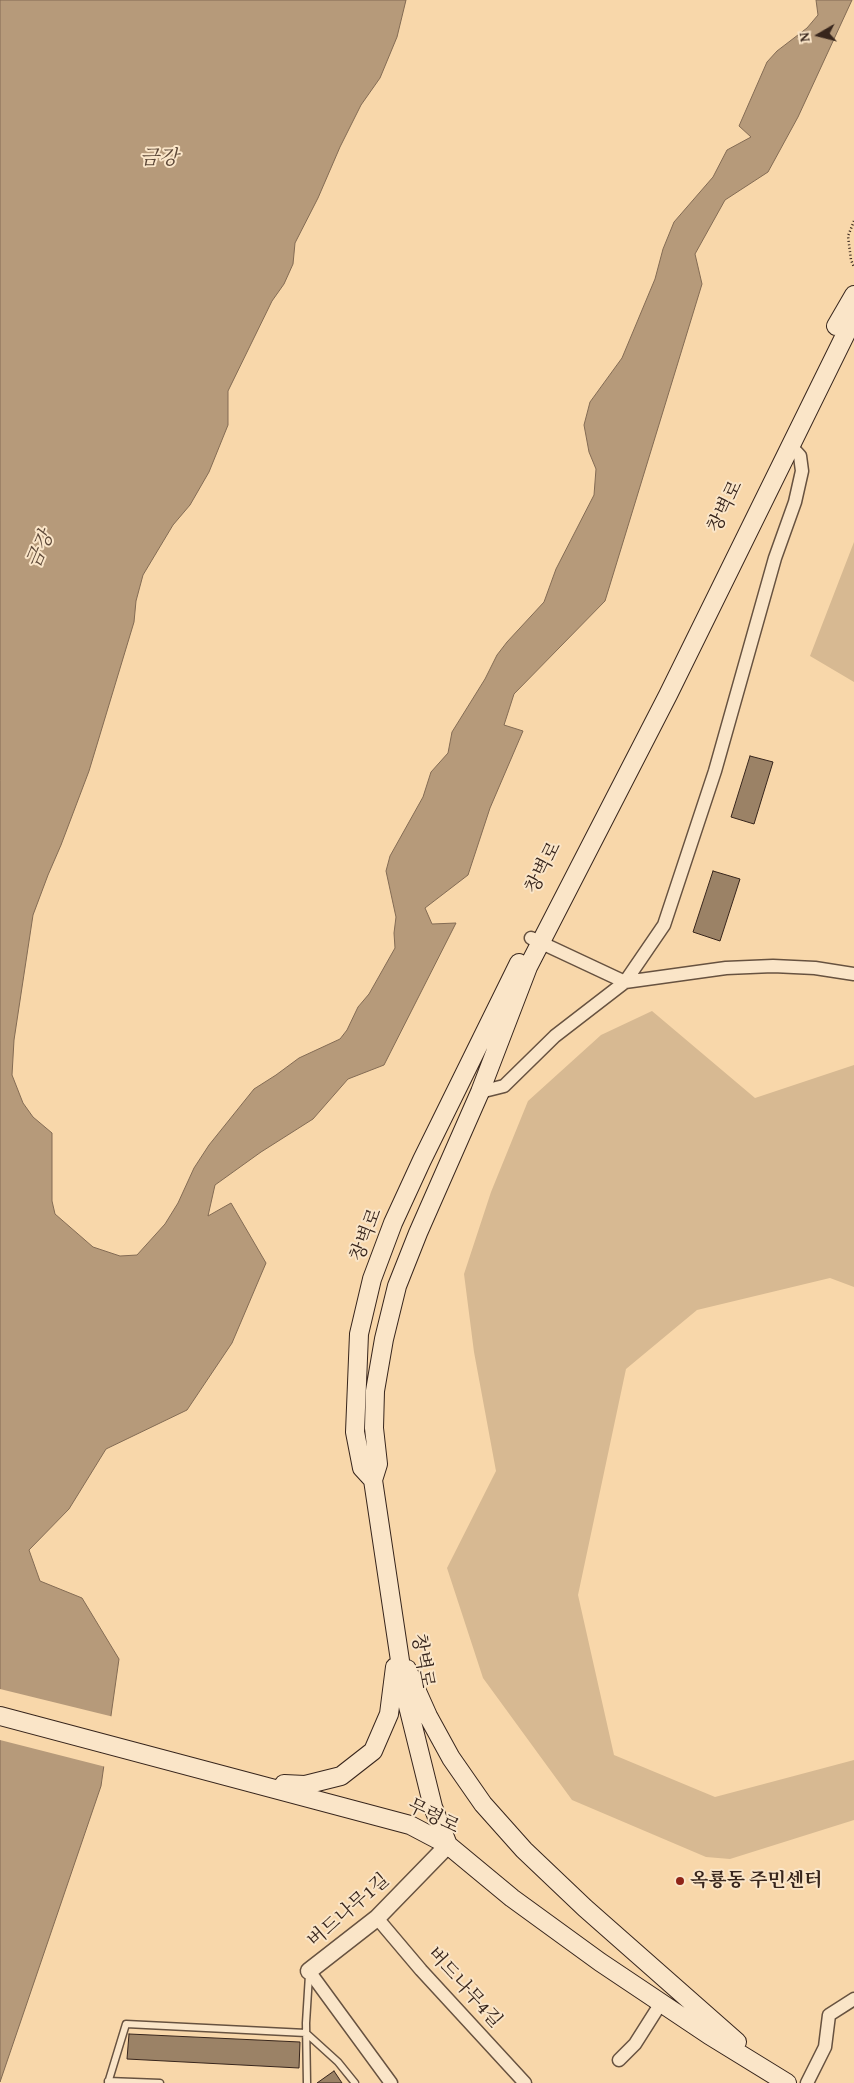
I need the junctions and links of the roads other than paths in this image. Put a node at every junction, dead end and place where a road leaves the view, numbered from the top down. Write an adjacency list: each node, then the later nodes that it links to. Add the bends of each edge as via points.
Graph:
1 (854, 295): 4 (main road, 창벽로)
2 (854, 317): 3 (main road, 창벽로)
3 (790, 446): 4 (main road, 창벽로, via 668,695); 6 (street, via 800,456 802,471 795,502 772,568 715,771 664,925)
4 (536, 940): 6 (street); 7 (main road, 창벽로); 8 (main road, 창벽로, via 422,1160 372,1279 359,1334 355,1432 362,1468)
5 (854, 974): 6 (street, via 773,966 726,968)
6 (625, 982): 7 (street, via 555,1036 504,1086)
7 (480, 1092): 8 (main road, 창벽로, via 396,1286 375,1391 374,1428 378,1464)
8 (373, 1480): 9 (main road, 창벽로)
9 (397, 1646): 11 (main road, via 389,1714 373,1752 341,1776 305,1785); 12 (main road, 창벽로, via 405,1694 433,1807); 19 (main road, via 428,1716 451,1758 483,1804 524,1850 585,1908)
10 (0, 1716): 11 (main road, 무령로)
11 (256, 1784): 12 (main road, 무령로, via 410,1825)
12 (448, 1845): 13 (street, 버드나무1길); 16 (main road, 무령로, via 512,1898)
13 (377, 1918): 14 (street, 버드나무1길); 25 (street, 버드나무4길)
14 (309, 1971): 17 (lane); 24 (street, 버드나무1길)
15 (854, 1999): 26 (street, via 828,2015 825,2047)
16 (661, 2003): 18 (street, via 635,2044); 19 (main road, 무령로)
17 (306, 2033): 20 (lane, via 126,2024); 22 (lane); 23 (lane, via 338,2062)
18 (619, 2060)
19 (777, 2081)
20 (108, 2082): 21 (lane)
21 (160, 2083)
22 (307, 2083)
23 (355, 2083)
24 (391, 2083)
25 (524, 2083)
26 (807, 2083)

